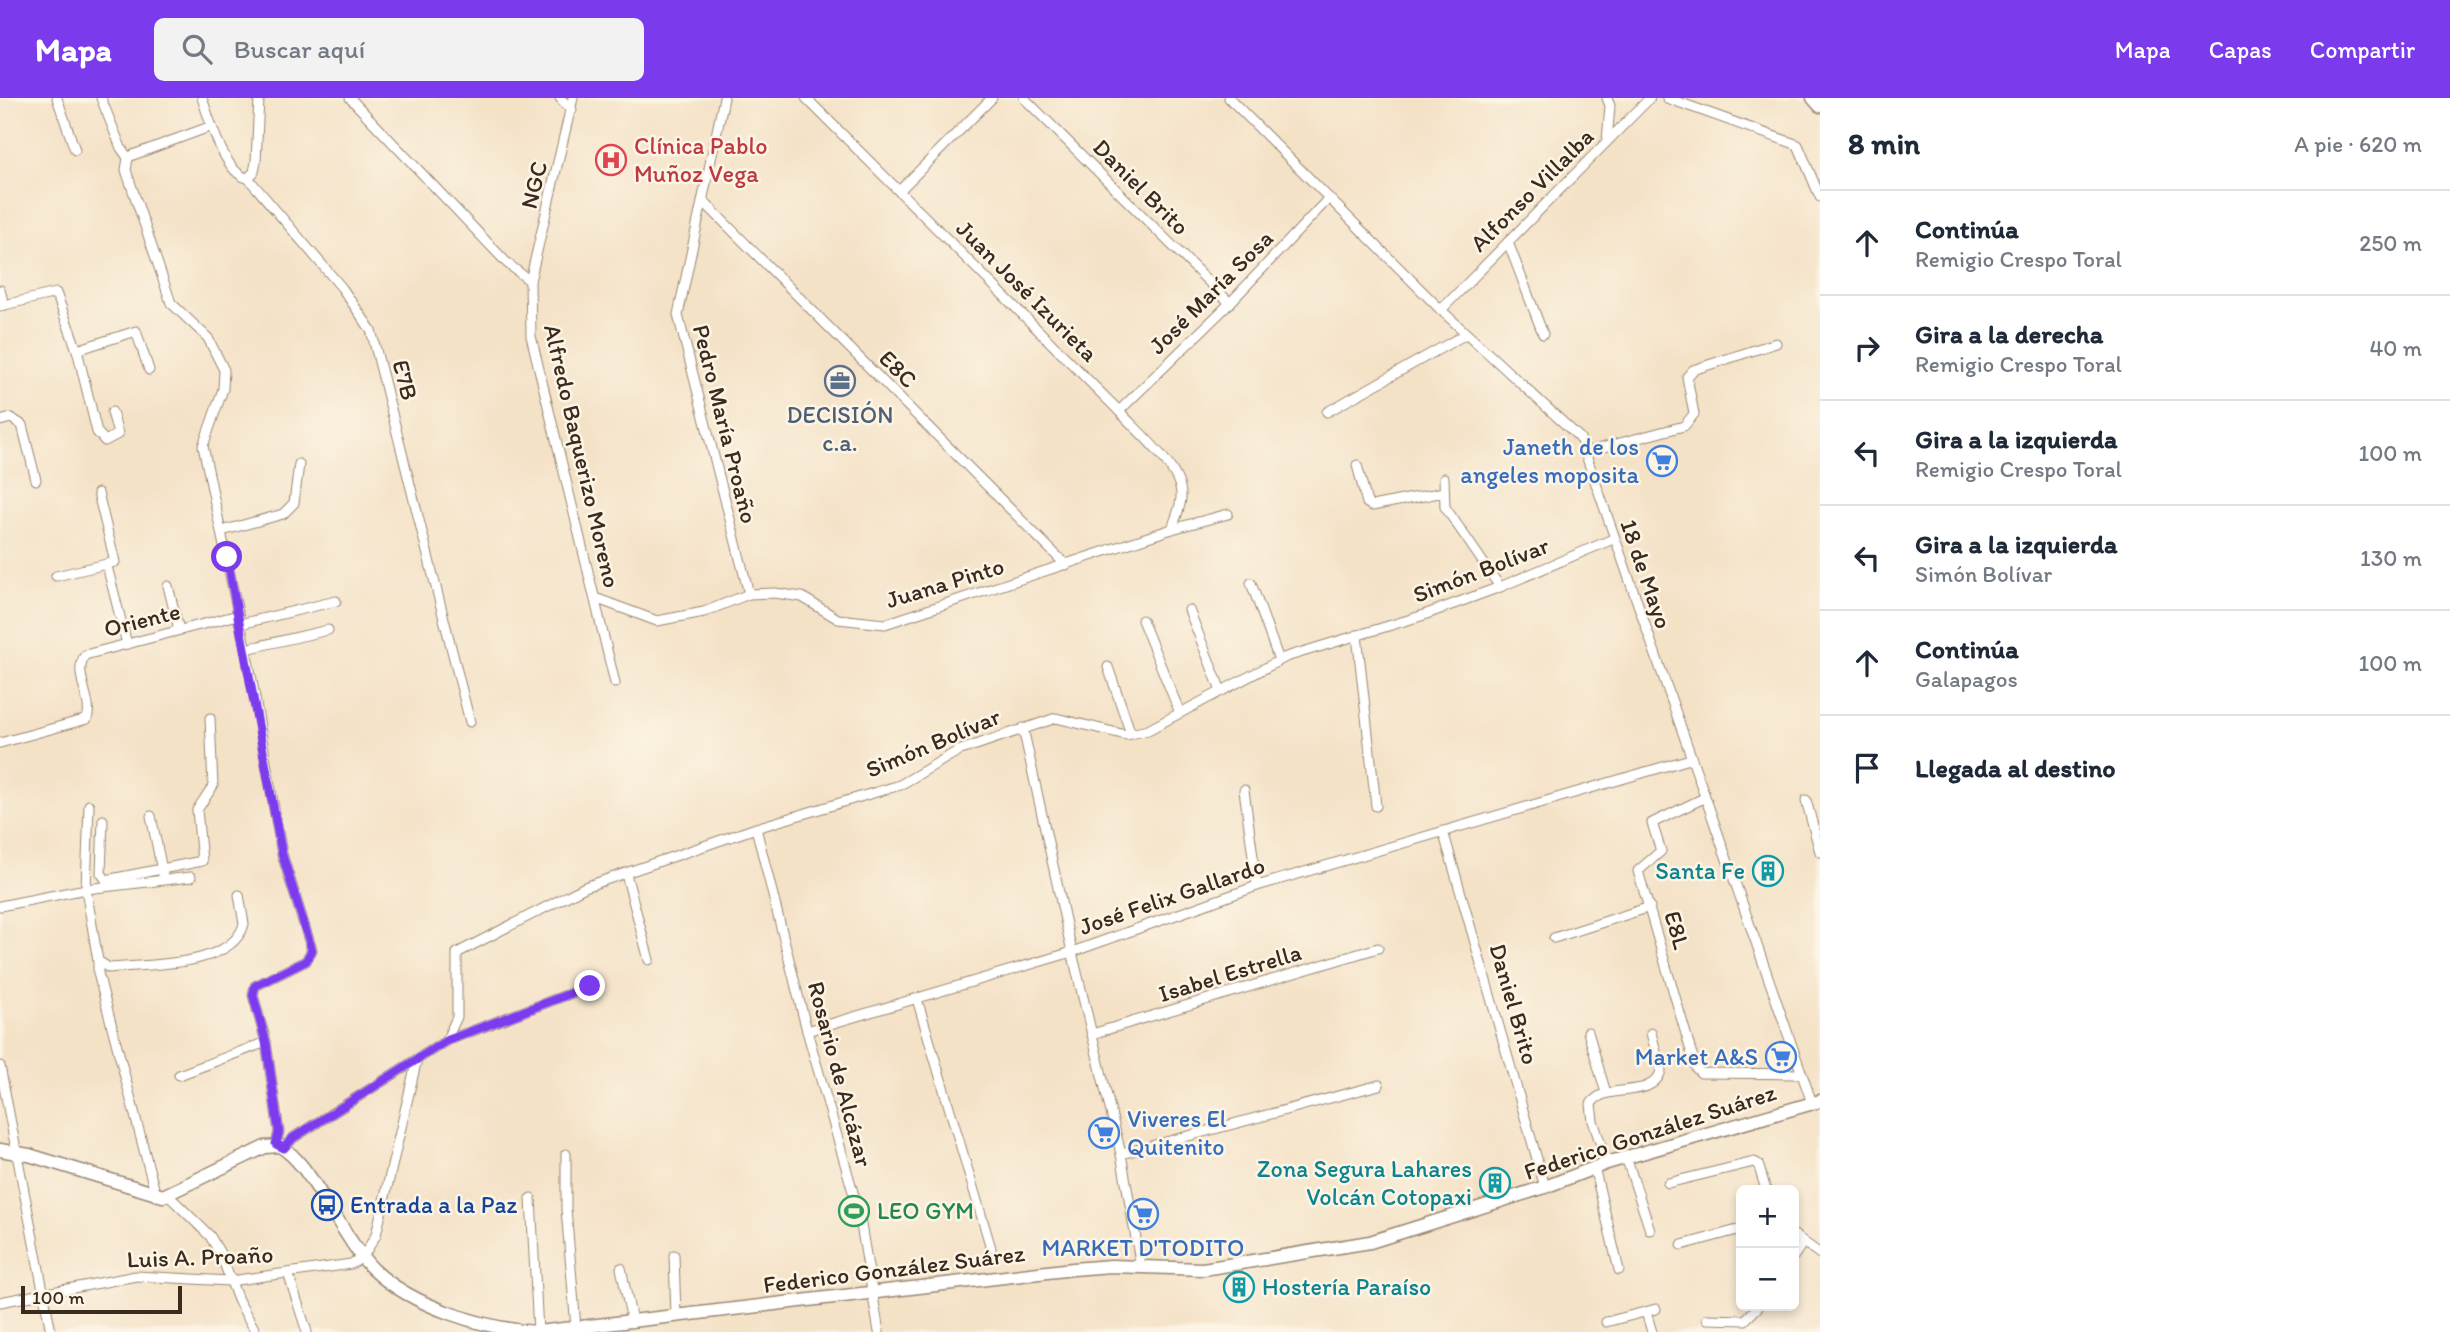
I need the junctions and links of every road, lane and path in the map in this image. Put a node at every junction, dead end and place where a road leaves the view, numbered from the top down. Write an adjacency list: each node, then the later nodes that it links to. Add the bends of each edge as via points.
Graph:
1 (57, 98): 21 (street)
2 (101, 98): 22 (street)
3 (202, 98): 19 (street, E7B)
4 (259, 98): 23 (street, via 256,162)
5 (350, 98): 29 (street)
6 (560, 98): 18 (street)
7 (573, 98): 18 (street, NGC)
8 (724, 98): 27 (street, Pedro María Proaño)
9 (806, 98): 24 (street, Juan José Izurieta)
10 (992, 98): 24 (street)
11 (1024, 98): 31 (street, Daniel Brito)
12 (1229, 98): 26 (street, 18 de Mayo)
13 (1607, 98): 20 (street)
14 (1650, 98): 20 (street, Alfonso Villalba)
15 (1667, 98): 25 (street, via 1798,145)
16 (1813, 98): 17 (street)
17 (1820, 106)
18 (572, 110): 29 (street, NGC)
19 (212, 126): 22 (street); 23 (street, E7B, via 228,161 238,175)
20 (1607, 142): 28 (street, Alfonso Villalba)
21 (75, 150)
22 (128, 158): 52 (street, via 127,176 171,303 208,338 224,370 223,389 203,446)
23 (248, 178): 77 (street, E7B, via 342,288 371,330)
24 (899, 191): 39 (street, Juan José Izurieta)
25 (1820, 197)
26 (1329, 198): 31 (street, José María Sosa); 33 (street, 18 de Mayo)
27 (703, 201): 54 (street, E8C); 60 (street, Pedro María Proaño, via 678,315)
28 (1508, 242): 33 (street, Alfonso Villalba); 35 (street)
29 (530, 281): 61 (street, Alfredo Baquerizo Moreno, via 531,336)
30 (0, 290): 32 (street)
31 (1230, 303): 39 (street, José María Sosa)
32 (2, 306): 37 (street, via 56,293)
33 (1441, 310): 34 (street, 18 de Mayo)
34 (1466, 334): 41 (street); 43 (street, 18 de Mayo, via 1572,428)
35 (1543, 334)
36 (1776, 343): 43 (street, via 1693,370 1687,377 1694,414 1684,426)
37 (77, 350): 38 (street, via 136,331); 40 (street, via 97,432 105,441 118,434)
38 (149, 370)
39 (1119, 411): 51 (street, Juan José Izurieta, via 1179,482 1181,497)
40 (111, 412)
41 (1327, 412)
42 (0, 421): 47 (street, via 11,418 22,425)
43 (1587, 452): 53 (street, 18 de Mayo)
44 (299, 464): 52 (street, via 294,503 283,514)
45 (1357, 465): 48 (street, via 1367,503 1372,506)
46 (1444, 478): 48 (street)
47 (36, 480)
48 (1444, 492): 59 (street, via 1445,507)
49 (98, 493): 55 (street, via 115,562)
50 (1228, 514): 51 (street, Juana Pinto)
51 (1172, 529): 54 (street, Juana Pinto)
52 (222, 531): 64 (street)
53 (1614, 538): 59 (street, Simón Bolívar); 81 (street, 18 de Mayo)
54 (1066, 565): 60 (street, Juana Pinto, via 885,624 838,619 802,597)
55 (107, 566): 56 (street); 69 (street)
56 (56, 576)
57 (1251, 583): 71 (street)
58 (168, 586): 66 (street)
59 (1500, 587): 68 (street, Simón Bolívar)
60 (748, 594): 61 (street, Juana Pinto, via 704,612 657,621)
61 (595, 598): 73 (street, Alfredo Baquerizo Moreno)
62 (336, 601): 64 (street, Oriente)
63 (1189, 610): 74 (street)
64 (239, 620): 66 (street, Oriente); 70 (street)
65 (1142, 620): 75 (street)
66 (178, 630): 69 (street, Oriente)
67 (328, 630): 70 (street)
68 (1357, 635): 71 (street, Simón Bolívar); 86 (street)
69 (127, 644): 80 (street, Oriente, via 92,652 82,660 89,714 85,721)
70 (246, 649): 112 (street, via 282,854 312,950 306,961 255,986 253,995)
71 (1279, 660): 74 (street, Simón Bolívar)
72 (1108, 667): 79 (street)
73 (615, 683)
74 (1221, 691): 75 (street, Simón Bolívar)
75 (1180, 713): 79 (street, Simón Bolívar)
76 (210, 718): 93 (street, via 213,786 198,810 202,861)
77 (470, 722)
78 (1023, 728): 79 (street, Simón Bolívar, via 1056,718); 89 (street, Simón Bolívar, via 958,751 900,785); 102 (street)
79 (1131, 734)
80 (0, 744)
81 (1690, 759): 83 (street, 18 de Mayo); 90 (street, José Felix Gallardo)
82 (1244, 790): 95 (street)
83 (1704, 798): 99 (street, E8L, via 1652,822 1661,851 1638,871); 115 (street, 18 de Mayo)
84 (1807, 800): 91 (street)
85 (89, 805): 96 (street)
86 (1376, 806)
87 (151, 816): 93 (street)
88 (103, 820): 93 (street, via 102,878)
89 (756, 828): 92 (street, Simón Bolívar); 107 (street, Rosario de Alcázar)
90 (1444, 831): 95 (street, José Felix Gallardo); 129 (street, Daniel Brito)
91 (1820, 852)
92 (626, 874): 103 (street); 111 (street, Simón Bolívar, via 585,887 457,954 457,1017)
93 (162, 875): 94 (street); 96 (street)
94 (191, 877)
95 (1257, 886): 102 (street, José Felix Gallardo)
96 (86, 889): 98 (street); 104 (street)
97 (239, 895): 104 (street, via 244,924 230,947 212,957 108,968)
98 (0, 906)
99 (1650, 907): 100 (street); 115 (street, E8L, via 1696,1068 1701,1073)
100 (1554, 938)
101 (1378, 948): 109 (street, Isabel Estrella)
102 (1072, 952): 106 (street, José Felix Gallardo); 109 (street)
103 (649, 960)
104 (98, 961): 130 (street)
105 (590, 986): 111 (street)
106 (917, 999): 107 (street, José Felix Gallardo); 137 (street)
107 (807, 1031): 148 (street, Rosario de Alcázar, via 859,1213)
108 (1588, 1032): 118 (street)
109 (1092, 1034): 124 (street)
110 (1651, 1034): 118 (street, via 1661,1071 1656,1082)
111 (446, 1041): 113 (street)
112 (266, 1042): 116 (street); 120 (street)
113 (417, 1059): 120 (street); 141 (street, via 376,1235)
114 (0, 1066): 122 (street)
115 (1802, 1074): 119 (street, 18 de Mayo)
116 (179, 1075)
117 (1379, 1085): 124 (street)
118 (1606, 1093): 126 (street, via 1596,1097 1590,1109)
119 (1816, 1102): 125 (street, Federico González Suárez)
120 (280, 1146): 130 (street, via 247,1154); 141 (street, Federico González Suárez, via 300,1165)
121 (0, 1150): 122 (street)
122 (17, 1152): 130 (street); 147 (street)
123 (566, 1154): 155 (street)
124 (1121, 1154): 142 (street)
125 (1626, 1157): 126 (street, Federico González Suárez); 132 (street)
126 (1600, 1165): 129 (street, Federico González Suárez); 144 (street)
127 (1668, 1183): 128 (street, via 1754,1163)
128 (1764, 1185)
129 (1545, 1187): 142 (street, Federico González Suárez, via 1370,1242 1203,1269)
130 (163, 1196): 146 (street, via 210,1236)
131 (531, 1198): 159 (street)
132 (1650, 1230)
133 (1736, 1230): 136 (street)
134 (1799, 1239): 135 (street)
135 (1803, 1242): 138 (street); 139 (street)
136 (1682, 1245)
137 (991, 1248)
138 (1799, 1248)
139 (1820, 1254)
140 (674, 1255): 151 (street)
141 (363, 1257): 145 (street, Luis A. Proaño, via 351,1264); 159 (street, Federico González Suárez, via 385,1278 430,1305 473,1320)
142 (1142, 1267): 148 (street, Federico González Suárez, via 1073,1269)
143 (621, 1268): 153 (street)
144 (1619, 1270)
145 (288, 1273): 146 (street, Luis A. Proaño); 158 (street)
146 (230, 1281): 147 (street, Luis A. Proaño, via 136,1276); 157 (street)
147 (43, 1293): 149 (street, Luis A. Proaño); 156 (street)
148 (872, 1293): 151 (street, Federico González Suárez); 160 (street, Rosario de Alcázar)
149 (0, 1302)
150 (1754, 1311): 152 (street, via 1745,1320)
151 (677, 1316): 153 (street, Federico González Suárez)
152 (1707, 1320)
153 (632, 1321): 155 (street, Federico González Suárez)
154 (1606, 1322): 161 (street, via 1651,1310)
155 (576, 1328): 159 (street, Federico González Suárez)
156 (51, 1332)
157 (256, 1332)
158 (307, 1332)
159 (538, 1332)
160 (879, 1332)
161 (1652, 1332)

